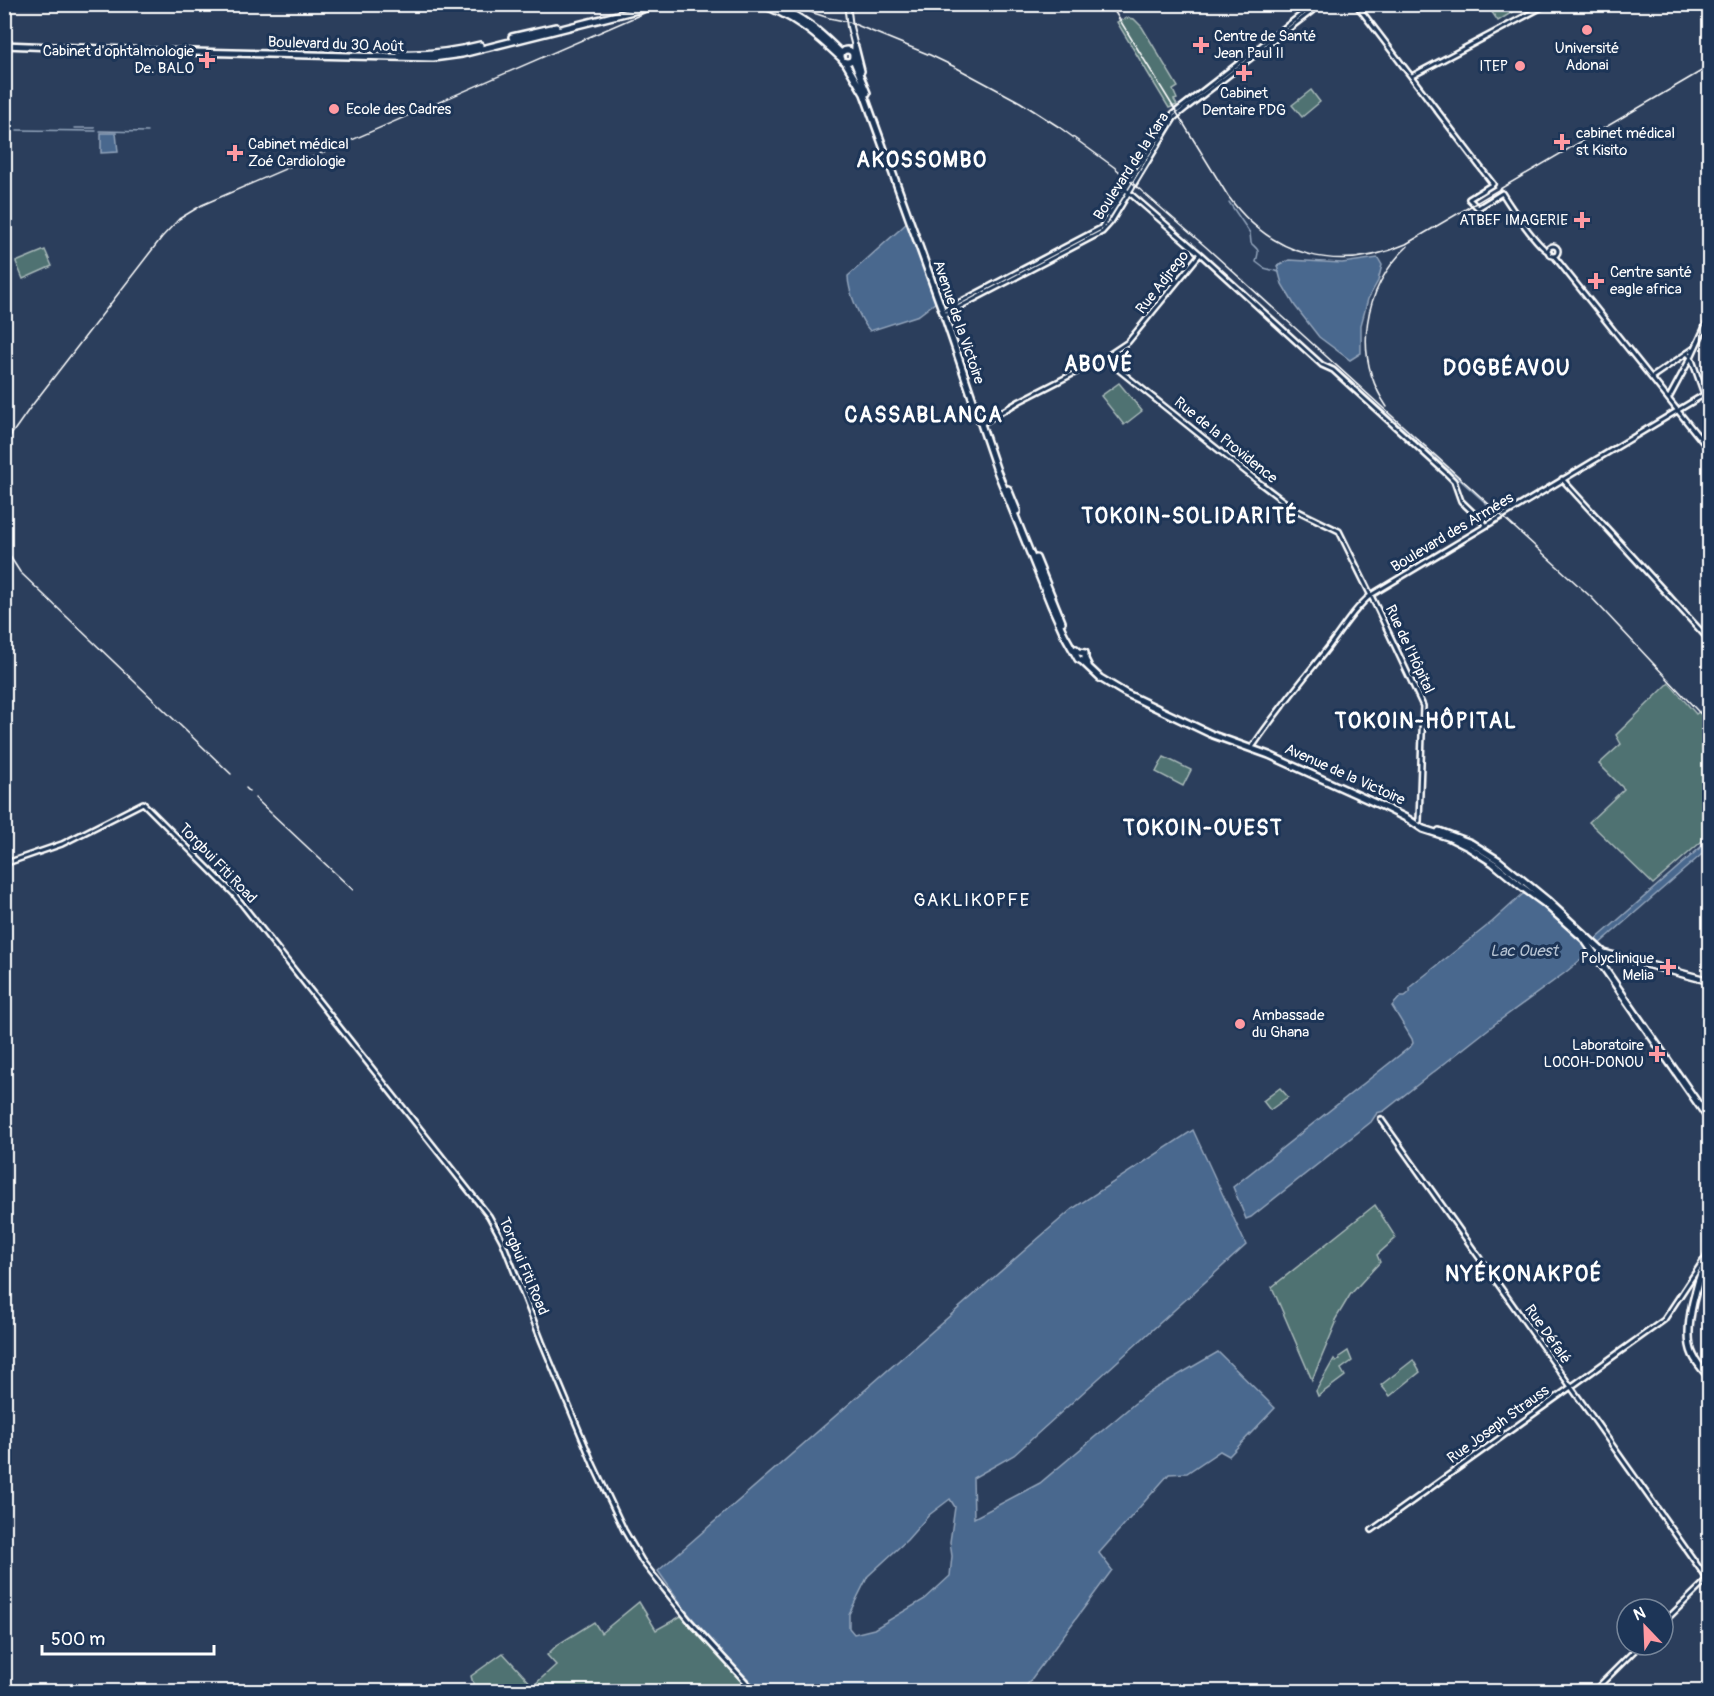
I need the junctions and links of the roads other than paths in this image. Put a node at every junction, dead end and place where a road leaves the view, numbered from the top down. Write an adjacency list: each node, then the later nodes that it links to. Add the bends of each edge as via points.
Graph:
1 (648, 4): 11 (highway, Boulevard du 30 Août)
2 (661, 4): 11 (highway, Boulevard du 30 Août)
3 (759, 4): 13 (highway, via 807,28)
4 (770, 4): 13 (highway, via 806,22 828,39)
5 (847, 4): 12 (main road)
6 (1316, 4): 16 (street, Boulevard de la Kara)
7 (1321, 4): 16 (street, Boulevard de la Kara)
8 (1356, 4): 14 (street)
9 (1548, 4): 14 (street)
10 (4, 44): 11 (highway, Boulevard du 30 Août, via 331,54 426,54)
11 (482, 46)
12 (853, 53): 13 (highway, via 846,50); 13 (highway, via 850,62); 15 (highway); 15 (highway, Avenue de la Victoire)
13 (842, 58): 23 (highway, Avenue de la Victoire, via 864,94)
14 (1412, 76): 18 (street, via 1493,184 1469,199 1478,208 1502,194)
15 (862, 82): 23 (highway, Avenue de la Victoire)
16 (1174, 116): 17 (street, Boulevard de la Kara)
17 (1128, 191): 21 (street); 23 (street, Boulevard de la Kara, via 1102,232)
18 (1541, 247): 19 (street); 20 (street)
19 (1550, 247): 20 (street); 22 (street, via 1557,247)
20 (1549, 252): 22 (street)
21 (1200, 254): 28 (street, Rue Adjrego, via 1128,342); 37 (street, via 1449,475 1463,503)
22 (1556, 254): 29 (street)
23 (945, 312): 34 (highway, Avenue de la Victoire)
24 (1710, 316): 25 (street)
25 (1695, 348): 26 (street); 27 (street)
26 (1687, 353): 27 (street); 29 (street)
27 (1691, 357): 31 (street); 32 (street)
28 (1104, 358): 34 (street, Rue Adjrego); 38 (street, Rue de la Providence, via 1294,509)
29 (1652, 377): 32 (street)
30 (1710, 390): 31 (street, Boulevard des Armées)
31 (1704, 394): 33 (street, Boulevard des Armées)
32 (1668, 398): 33 (street)
33 (1677, 411): 35 (street); 36 (street, Boulevard des Armées)
34 (982, 423): 41 (highway, Avenue de la Victoire, via 1078,654 1085,653 1083,660 1096,675 1125,693 1222,740)
35 (1710, 451)
36 (1562, 479): 37 (street, Boulevard des Armées); 40 (street)
37 (1486, 525): 39 (street, Boulevard des Armées)
38 (1339, 531): 39 (street, Rue de l'Hôpital)
39 (1371, 595): 41 (street, Boulevard des Armées); 42 (street, Rue de l'Hôpital, via 1423,706)
40 (1710, 641)
41 (1252, 747): 42 (highway, Avenue de la Victoire)
42 (1418, 823): 44 (highway, Avenue de la Victoire, via 1479,853); 44 (highway, Avenue de la Victoire, via 1451,834 1491,855 1547,900)
43 (4, 864): 57 (street, Torgbui Fiti Road, via 62,844 143,803 234,894 489,1216 618,1519 655,1578)
44 (1581, 934): 45 (highway)
45 (1595, 949): 46 (highway); 48 (highway, via 1601,966)
46 (1710, 981)
47 (1382, 1119): 52 (street, Rue Défalé)
48 (1710, 1121)
49 (1709, 1255): 50 (highway, via 1699,1290 1693,1342); 51 (highway, via 1695,1295 1690,1342 1693,1356); 52 (street, Rue Joseph Strauss, via 1664,1320)
50 (1710, 1373)
51 (1710, 1378)
52 (1570, 1387): 53 (street, Rue Joseph Strauss); 54 (street, Rue Défalé)
53 (1372, 1530)
54 (1709, 1580): 55 (street)
55 (1675, 1612)
56 (1628, 1657): 58 (street)
57 (755, 1692)
58 (1593, 1692)

